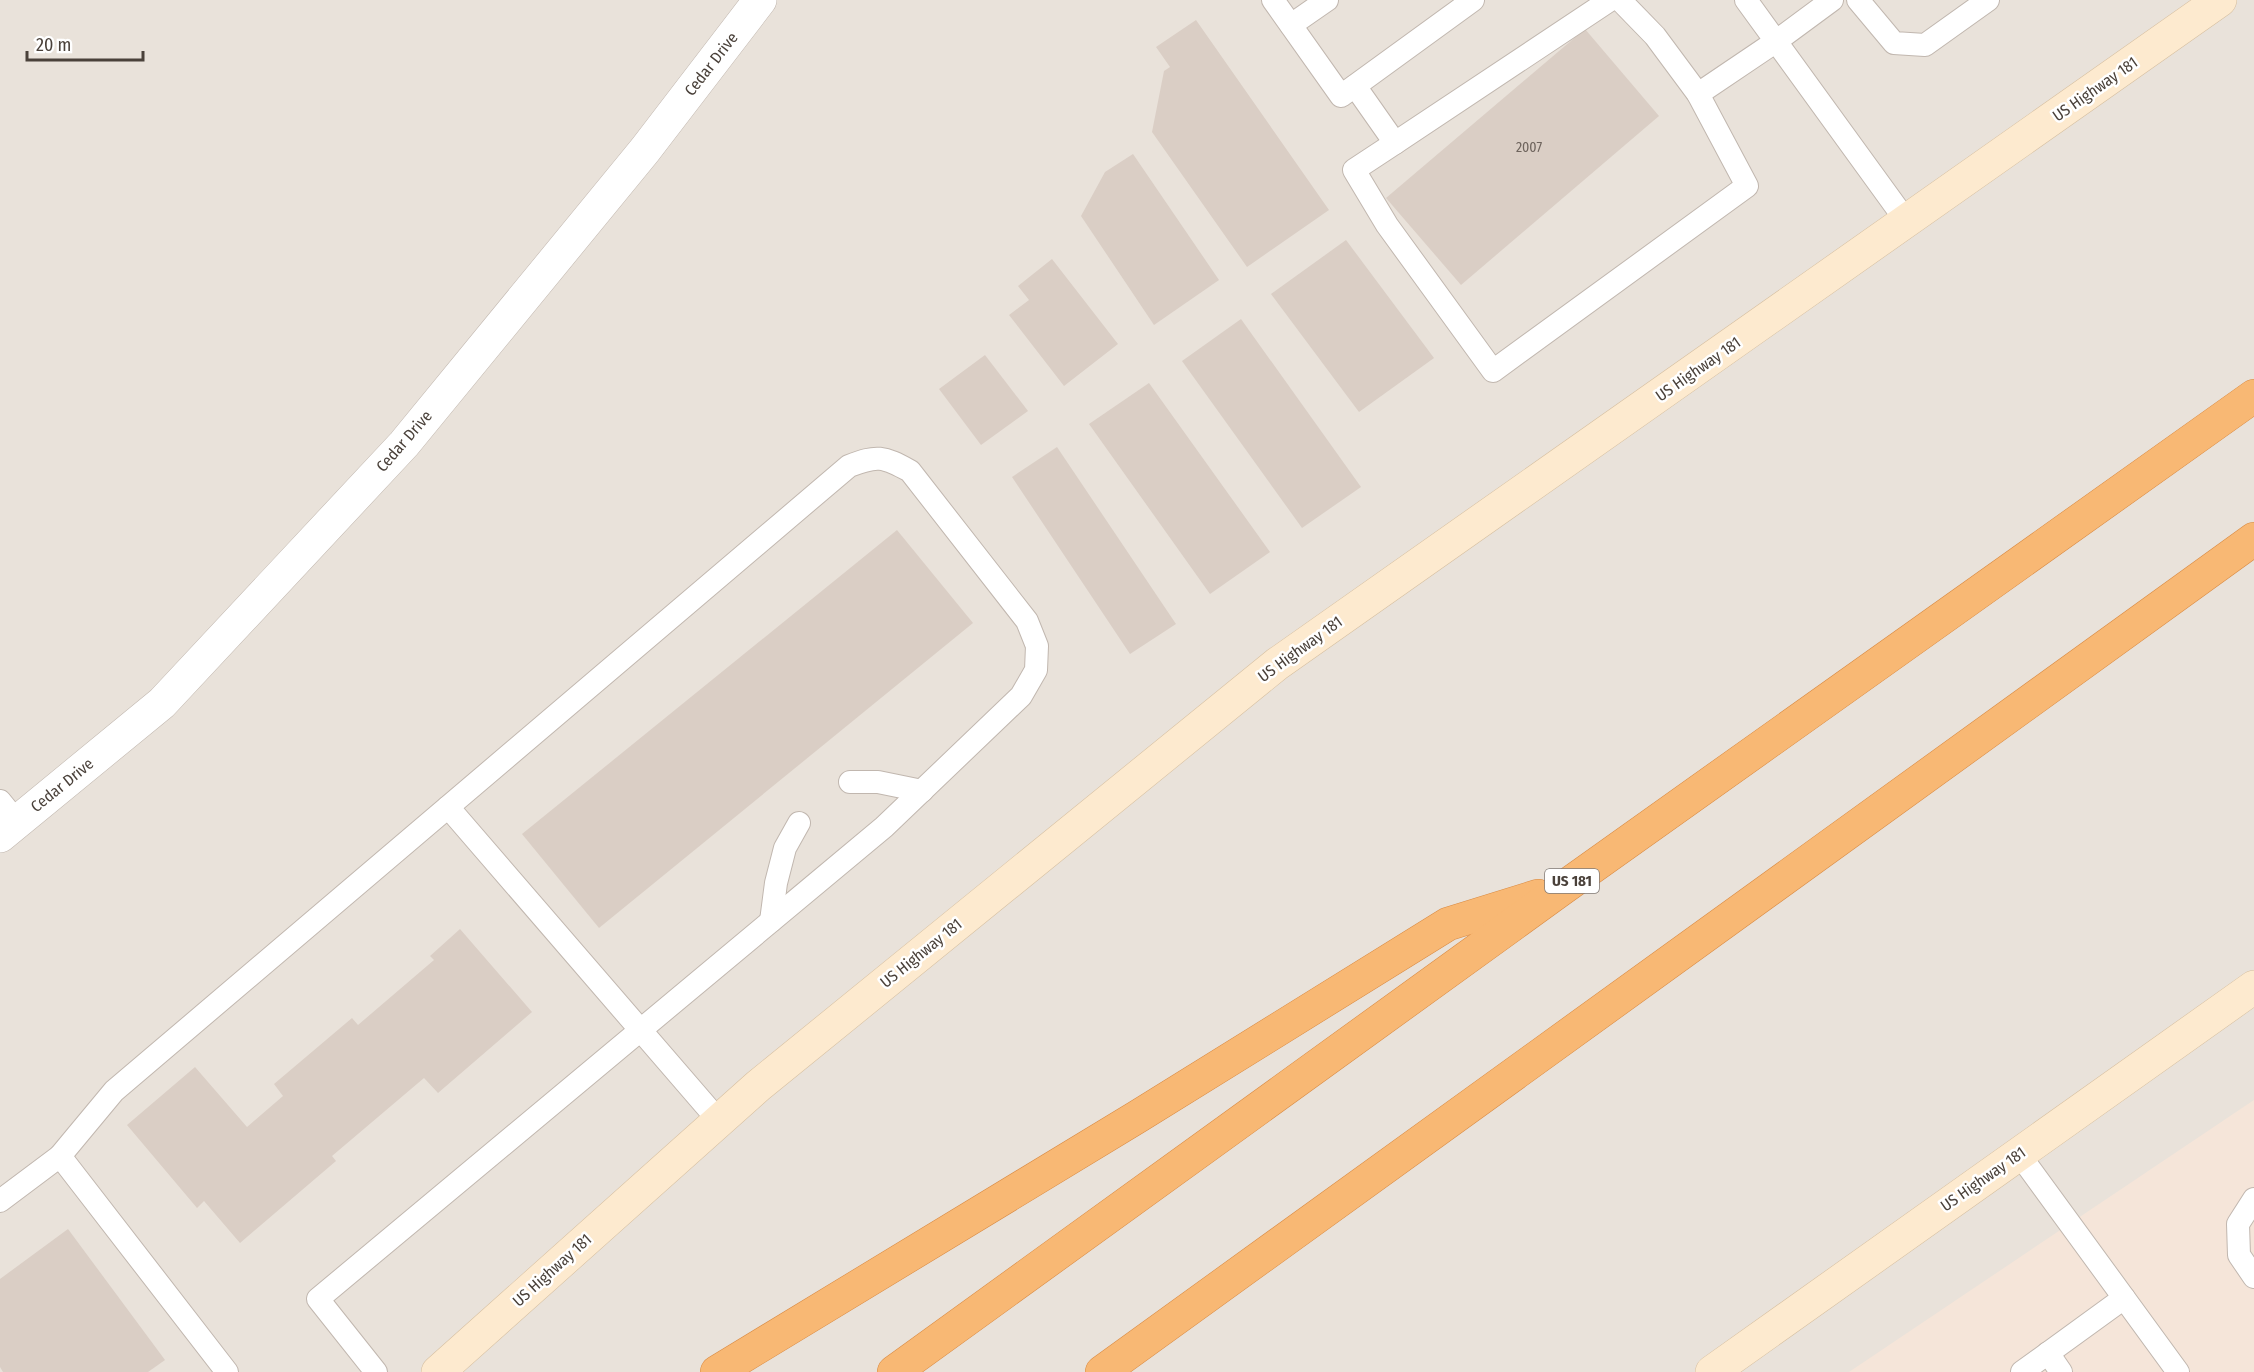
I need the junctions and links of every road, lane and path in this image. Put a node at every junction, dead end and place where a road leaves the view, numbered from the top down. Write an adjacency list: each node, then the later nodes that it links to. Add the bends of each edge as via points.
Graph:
1 (760, 0): 23 (street, Cedar Drive, via 645,150 404,444 162,704)
2 (1273, 0): 12 (lane)
3 (1327, 0): 12 (lane)
4 (1473, 0): 14 (lane)
5 (1610, 0): 16 (lane)
6 (1620, 0): 15 (lane, via 1654,36)
7 (1746, 0): 13 (lane)
8 (1832, 0): 13 (lane)
9 (1858, 0): 10 (lane, via 1894,43 1925,45)
10 (1988, 0)
11 (2220, 0): 17 (main road, US Highway 181)
12 (1291, 25): 14 (lane, via 1341,96)
13 (1775, 42): 15 (lane); 17 (lane)
14 (1355, 86): 16 (lane)
15 (1698, 94): 16 (lane, via 1748,186 1493,371 1387,225 1354,170)
16 (1395, 143)
17 (1907, 222): 29 (main road, US Highway 181, via 1277,664)
18 (2254, 396): 25 (highway, US 181)
19 (2254, 539): 34 (highway)
20 (850, 783): 21 (lane, via 878,782)
21 (922, 791): 22 (lane, via 1021,696 1036,670 1037,646 1027,621 910,471 871,457 849,466); 26 (lane)
22 (448, 807): 28 (lane); 31 (lane, via 114,1091)
23 (6, 820)
24 (799, 823): 26 (lane, via 785,848)
25 (1563, 888): 41 (highway, via 1448,924); 42 (highway, US 181)
26 (771, 921): 28 (lane)
27 (2254, 987): 30 (main road, US Highway 181)
28 (640, 1030): 29 (lane); 39 (lane, via 318,1299)
29 (719, 1121): 40 (main road, US Highway 181)
30 (2019, 1154): 36 (lane); 45 (main road, US Highway 181)
31 (60, 1156): 33 (lane); 38 (lane)
32 (2254, 1199): 35 (lane, via 2238,1224 2238,1256)
33 (0, 1201)
34 (1249, 1268): 43 (highway); 44 (highway)
35 (2254, 1277)
36 (2124, 1298): 37 (lane); 48 (lane)
37 (2048, 1353): 46 (lane); 47 (lane)
38 (227, 1372)
39 (376, 1372)
40 (438, 1372)
41 (717, 1372)
42 (894, 1372)
43 (1102, 1372)
44 (1139, 1372)
45 (1712, 1372)
46 (2022, 1372)
47 (2061, 1372)
48 (2178, 1372)

